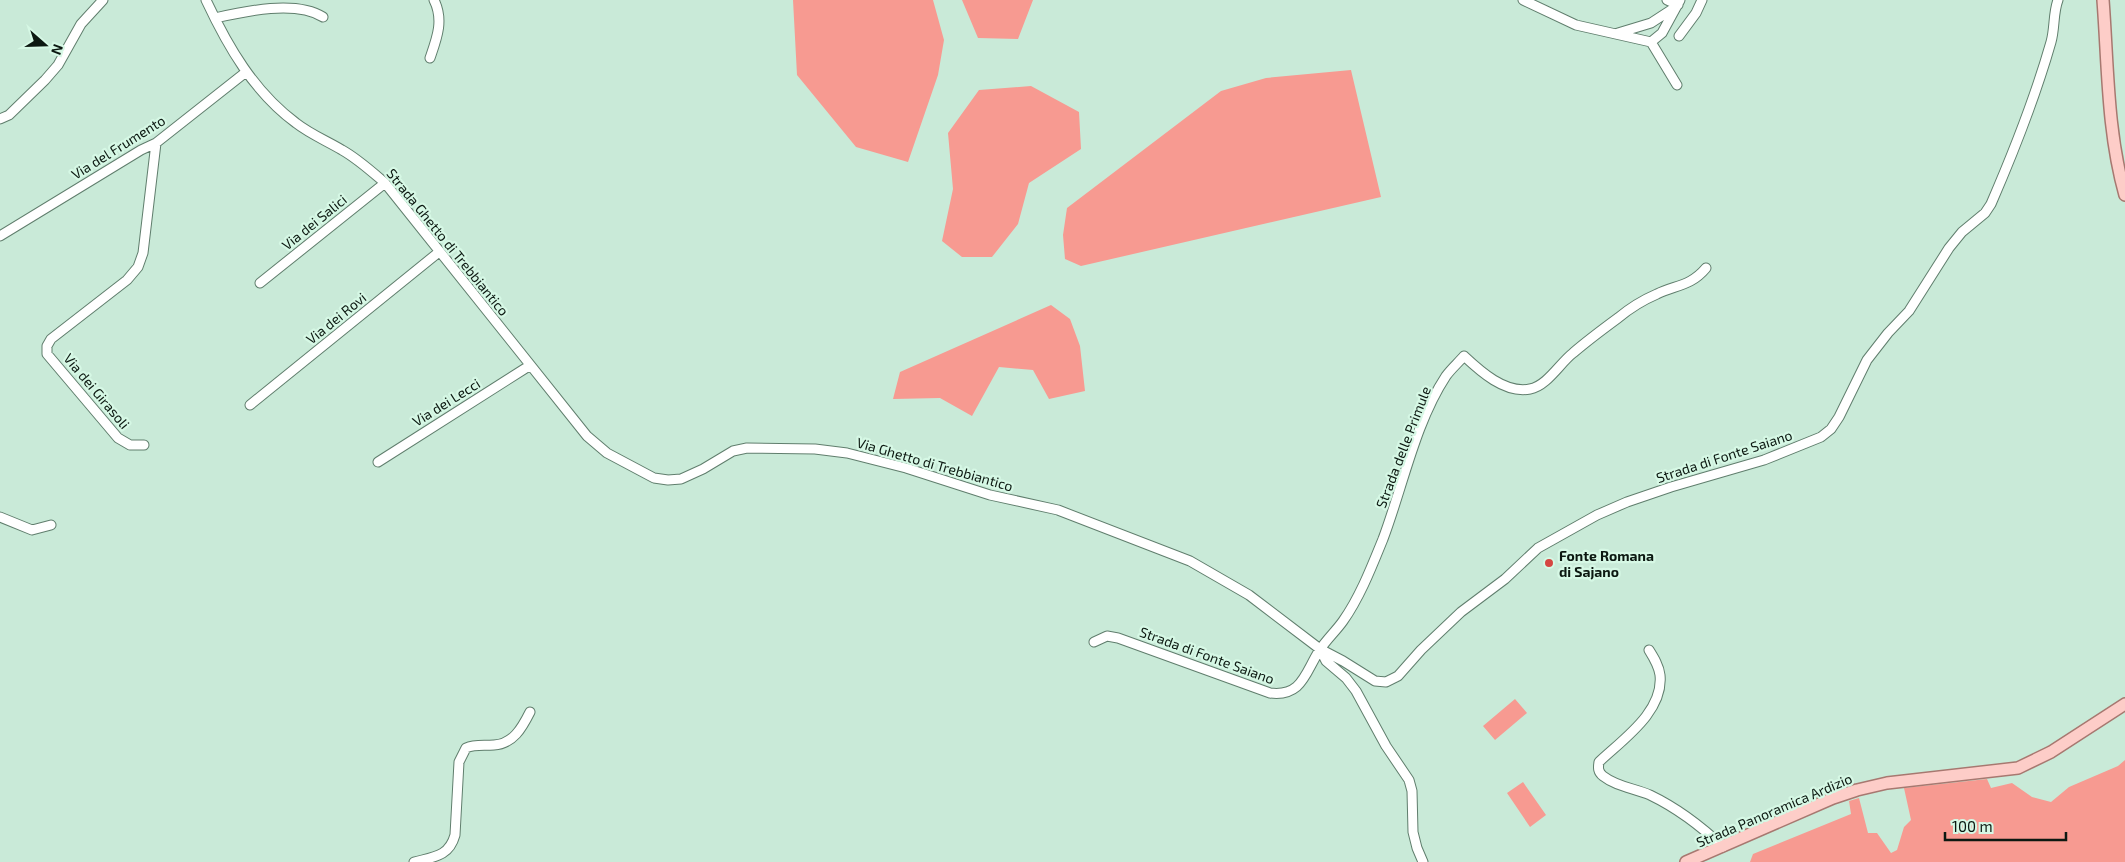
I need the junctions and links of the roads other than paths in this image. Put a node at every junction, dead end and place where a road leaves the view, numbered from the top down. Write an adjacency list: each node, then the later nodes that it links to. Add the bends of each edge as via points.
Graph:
1 (103, 0): 18 (street, via 81,24 58,65 9,115)
2 (206, 0): 11 (street, Strada Ghetto di Trebbiantico)
3 (434, 0): 15 (street, via 440,26)
4 (1522, 0): 12 (street, via 1576,25)
5 (1667, 0): 9 (street)
6 (1702, 0): 13 (street)
7 (2058, 0): 33 (street, Strada di Fonte Saiano, via 2052,39 2040,80 1991,204 1949,248 1908,311 1867,360 1831,429 1804,445 1764,460 1628,502 1597,515 1538,548 1505,579 1460,612 1398,676 1386,682 1375,681)
8 (2103, 0): 21 (main road, via 2109,107)
9 (1679, 2): 12 (street, via 1651,23); 14 (street, via 1662,33)
10 (323, 17): 11 (street, via 316,10 300,5 261,8)
11 (215, 18): 16 (street, Strada Ghetto di Trebbiantico)
12 (1615, 34): 14 (street)
13 (1679, 36)
14 (1651, 42): 17 (street)
15 (430, 58)
16 (246, 72): 19 (street, Via del Frumento); 20 (street, Strada Ghetto di Trebbiantico, via 270,102 297,124 368,167)
17 (1677, 85)
18 (0, 119)
19 (156, 142): 22 (street, Via del Frumento); 28 (street, Via dei Girasoli, via 144,253 138,267 127,280 51,339 47,346 47,354 118,438)
20 (385, 183): 23 (street, Strada Ghetto di Trebbiantico); 25 (street, Via dei Salici)
21 (2125, 195)
22 (0, 236)
23 (439, 252): 26 (street, Strada Ghetto di Trebbiantico); 27 (street, Via dei Rovi)
24 (1706, 268): 33 (street, Strada delle Primule, via 1691,282 1641,301 1571,354 1532,389 1508,387 1478,370 1464,356 1447,374 1437,392 1383,538 1353,605)
25 (260, 283)
26 (530, 366): 29 (street, Via dei Lecci); 33 (street, Via Ghetto di Trebbiantico, via 587,436 607,453 654,478 680,479 733,451 747,448 847,453 906,468 990,495 1058,510 1190,561 1249,595)
27 (250, 405)
28 (144, 446)
29 (378, 462)
30 (0, 517): 31 (street, via 32,530)
31 (51, 525)
32 (1094, 642): 33 (street, Strada di Fonte Saiano, via 1107,636 1118,638 1270,694 1282,695 1301,684)
33 (1320, 649): 39 (street, via 1326,661 1346,678 1356,692 1409,780 1413,832)
34 (1650, 650): 37 (street, via 1660,676 1655,703 1642,722 1599,762 1598,769 1616,785 1664,803)
35 (2125, 704): 37 (main road, Strada Panoramica Ardizio, via 2018,768 1888,783 1857,790)
36 (530, 712): 38 (street, via 521,729 504,744 466,748 459,762 452,845 440,855)
37 (1724, 847): 40 (main road, Strada Panoramica Ardizio)
38 (414, 862)
39 (1424, 862)
40 (1686, 862)

